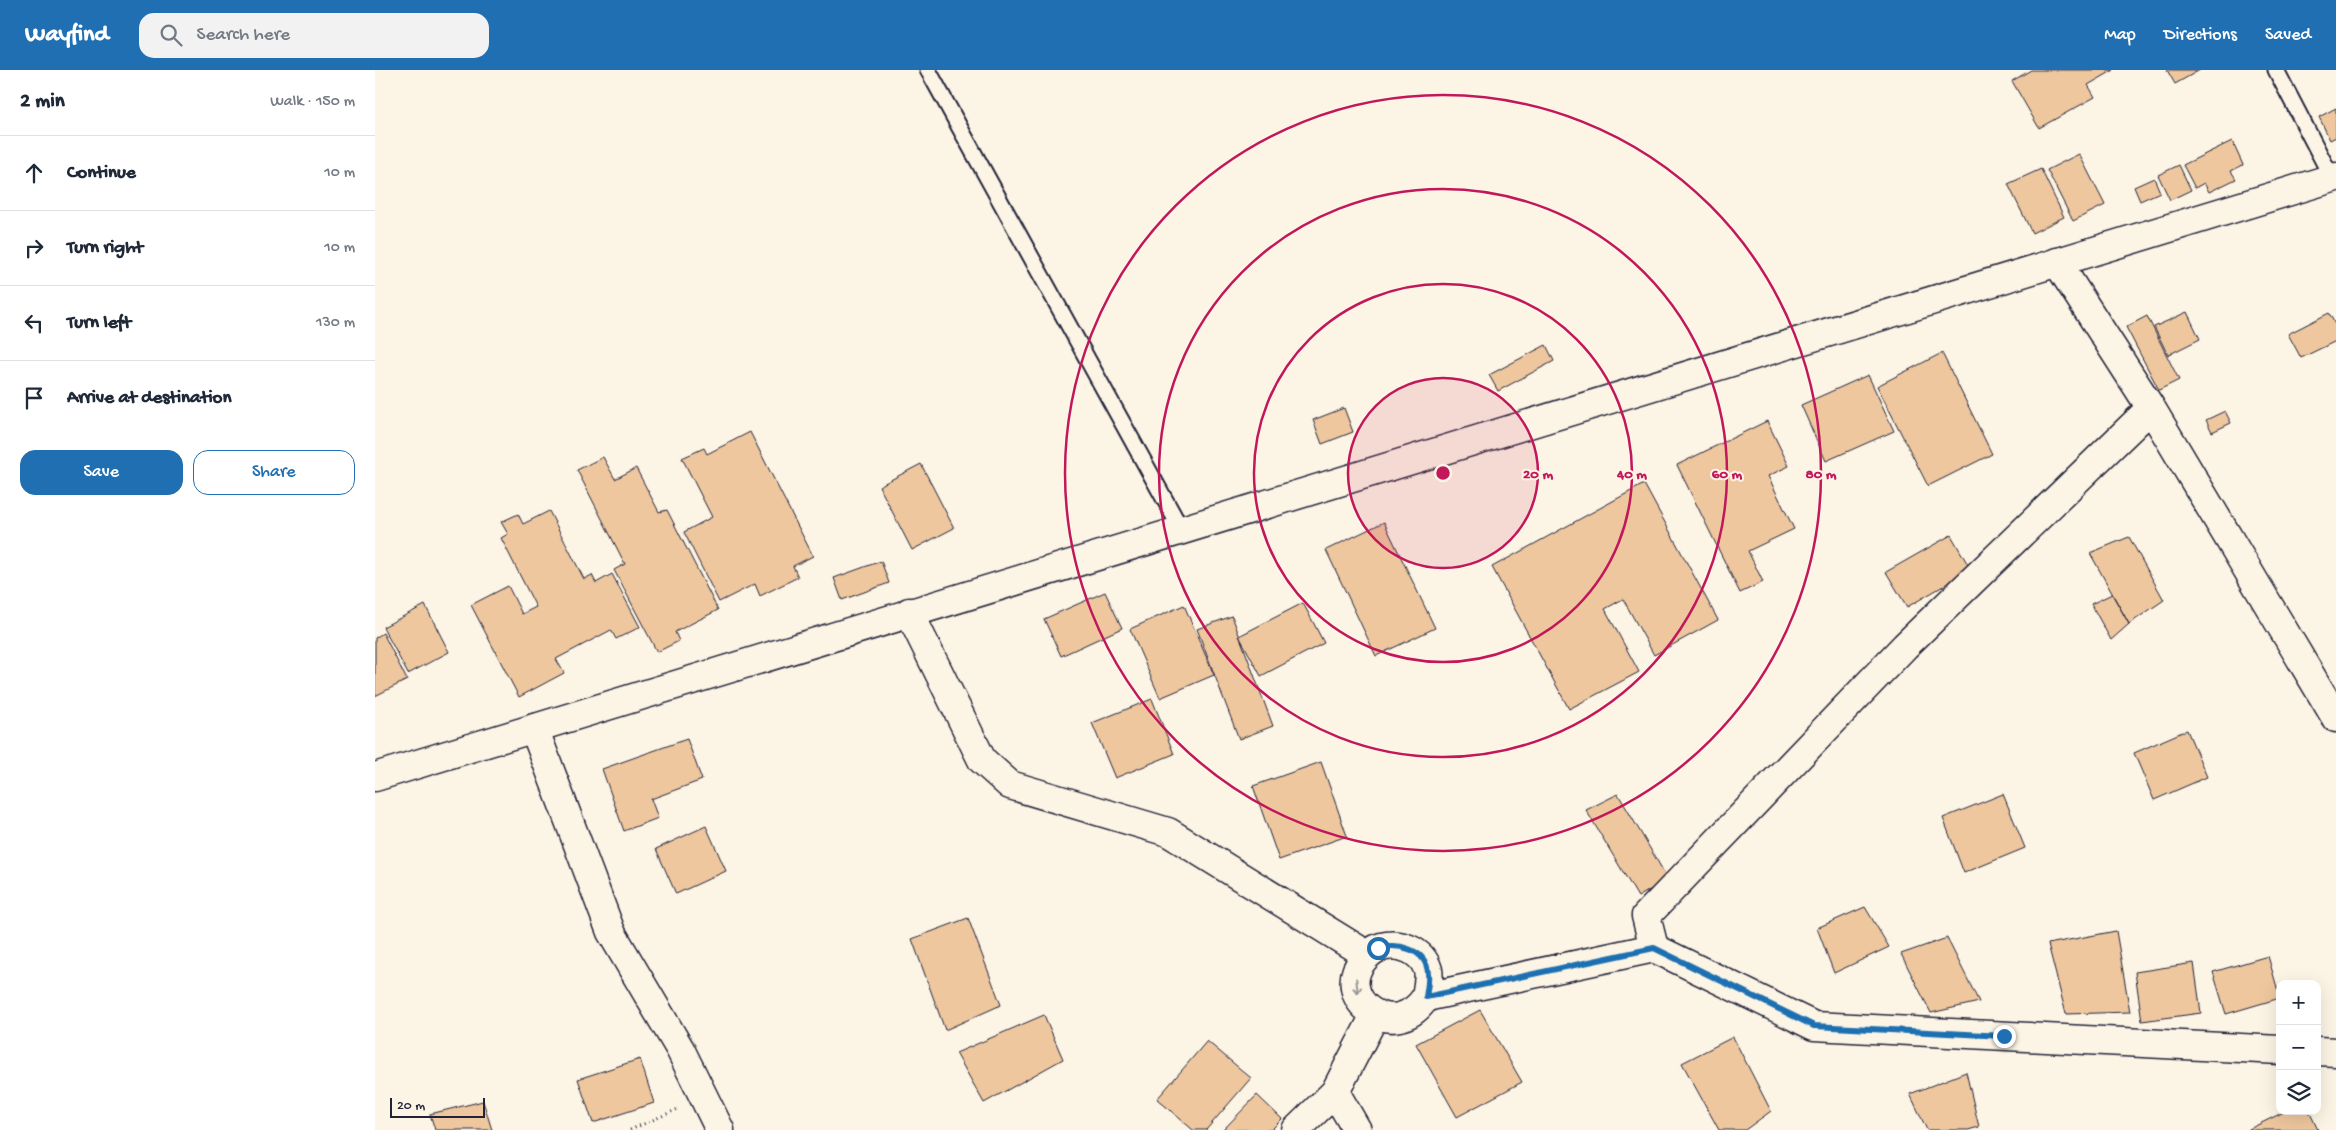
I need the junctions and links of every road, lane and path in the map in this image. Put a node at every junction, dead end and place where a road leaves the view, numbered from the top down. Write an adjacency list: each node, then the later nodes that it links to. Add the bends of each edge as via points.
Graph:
1 (928, 70): 6 (lane)
2 (2276, 70): 3 (lane)
3 (2334, 178): 4 (street)
4 (2057, 262): 5 (street); 6 (street)
5 (2151, 408): 8 (street); 11 (street, via 1905,646 1646,916)
6 (1181, 529): 7 (street)
7 (909, 612): 9 (street); 12 (street, via 982,760 1011,785 1168,832)
8 (2336, 718)
9 (533, 728): 10 (street); 19 (street, via 611,932 680,1049)
10 (375, 777)
11 (1654, 948): 13 (street); 15 (street, via 1814,1026)
12 (1367, 955): 13 (street, via 1390,944 1414,952 1429,972); 14 (street, one-way to 14, via 1360,964 1355,987 1366,1008)
13 (1426, 997): 14 (street, via 1419,1008 1404,1017)
14 (1375, 1015): 18 (street)
15 (2276, 1050)
16 (2321, 1052): 17 (street)
17 (2336, 1052)
18 (1335, 1092): 22 (street); 23 (street)
19 (704, 1098): 20 (path); 21 (street)
20 (630, 1130)
21 (720, 1130)
22 (1296, 1130)
23 (1357, 1130)

